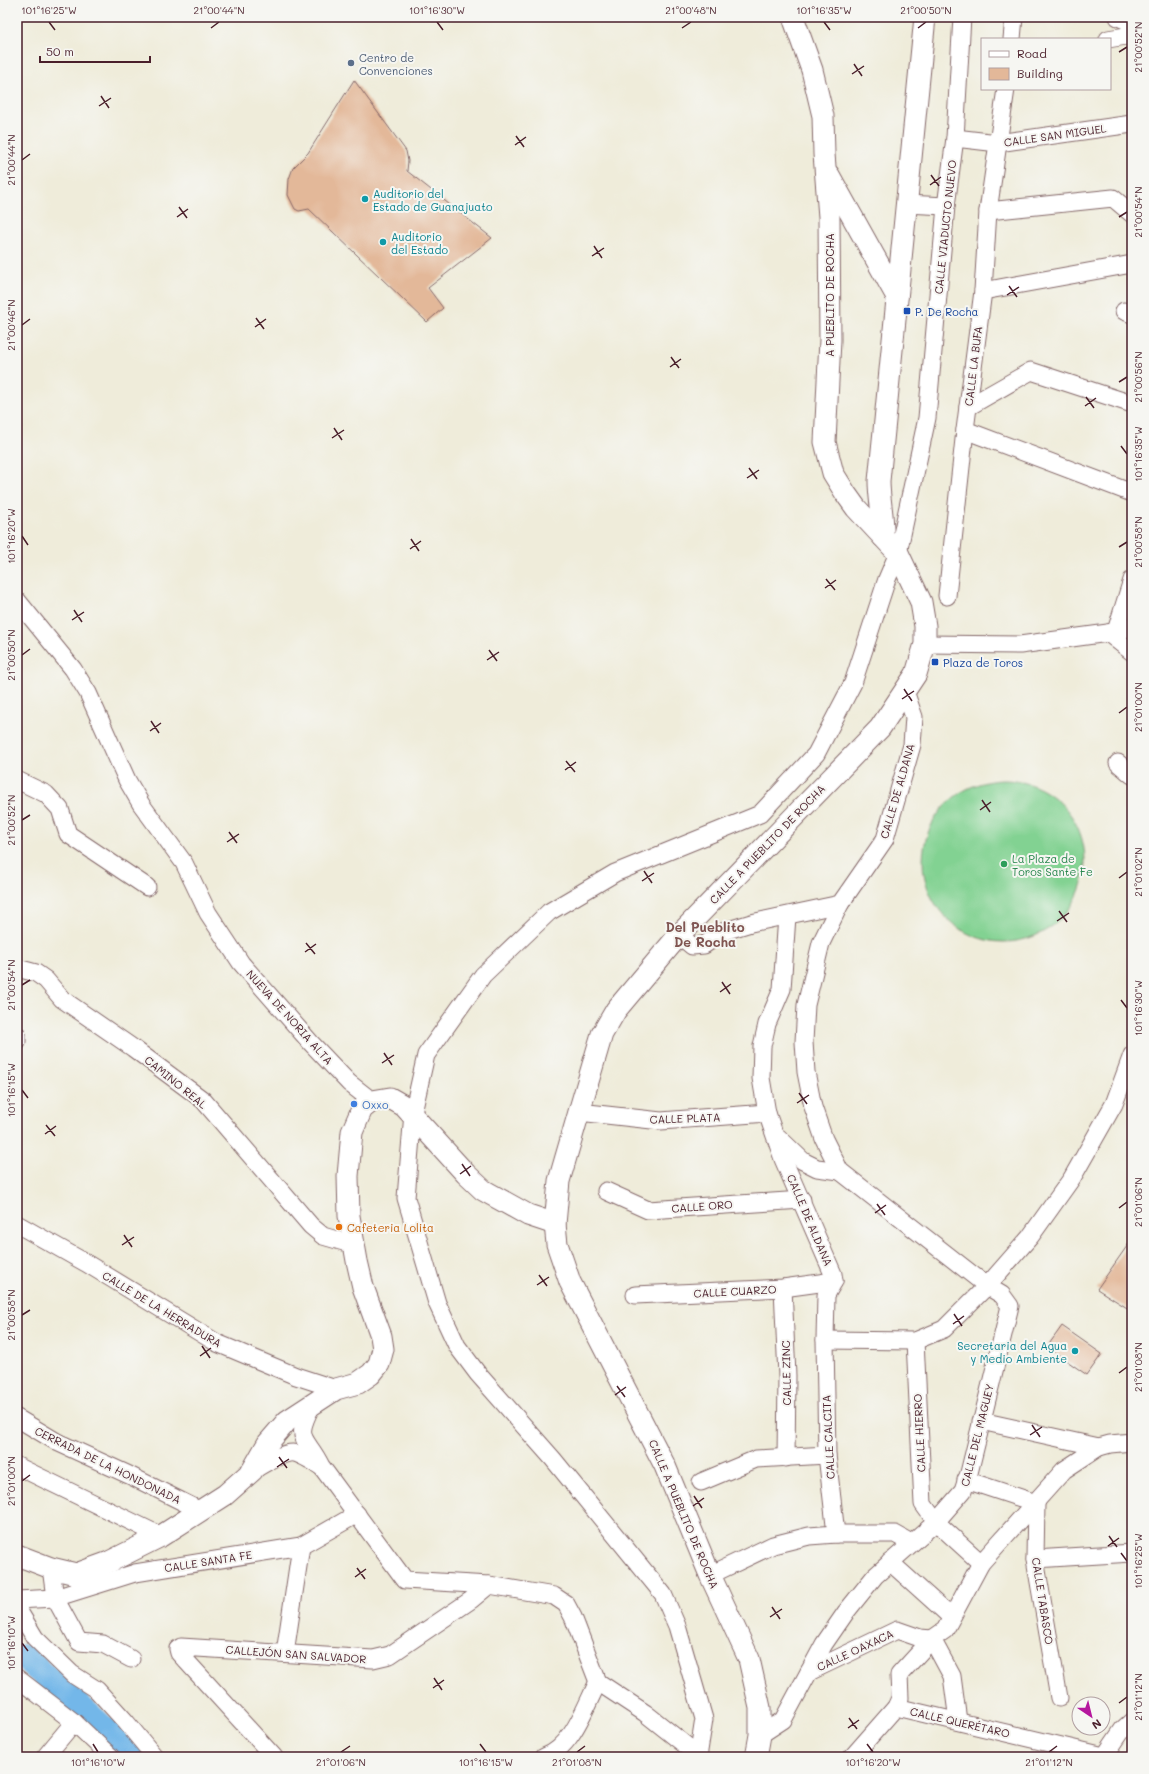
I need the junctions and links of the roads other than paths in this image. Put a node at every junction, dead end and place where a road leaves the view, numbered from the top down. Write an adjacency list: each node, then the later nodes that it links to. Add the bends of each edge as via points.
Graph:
1 (793, 17): 14 (street, A PUEBLITO DE ROCHA, via 812,70 823,116)
2 (925, 17): 15 (street)
3 (962, 17): 12 (street, CALLE VIADUCTO NUEVO)
4 (1014, 17): 8 (street)
5 (1118, 17): 6 (street)
6 (1132, 23)
7 (1132, 35): 9 (street)
8 (1012, 38)
9 (1111, 38)
10 (1006, 90): 13 (street, CALLE LA BUFA)
11 (1132, 124): 13 (street, CALLE SAN MIGUEL)
12 (955, 138): 13 (street, CALLE SAN MIGUEL); 16 (street, CALLE VIADUCTO NUEVO)
13 (998, 143): 17 (street, CALLE LA BUFA)
14 (826, 170): 21 (street); 26 (street, A PUEBLITO DE ROCHA, via 830,340 825,442 833,473 846,494)
15 (906, 204): 16 (street); 21 (street)
16 (946, 206): 27 (street, CALLE VIADUCTO NUEVO, via 927,418)
17 (988, 211): 18 (street, via 1113,198); 20 (street, CALLE LA BUFA)
18 (1132, 214)
19 (1132, 264): 20 (street)
20 (983, 291): 23 (street, CALLE LA BUFA)
21 (897, 297): 26 (street, via 879,481)
22 (1132, 404): 23 (street, via 1031,371)
23 (968, 407): 24 (street, CALLE LA BUFA)
24 (965, 430): 25 (street); 29 (street, CALLE LA BUFA)
25 (1132, 493)
26 (883, 537): 27 (street, A PUEBLITO DE ROCHA)
27 (898, 553): 32 (street, CALLE A PUEBLITO DE ROCHA, via 921,602); 48 (street, CALLE VIADUCTO NUEVO, via 853,683 816,754 760,814 615,874 549,912 483,975 426,1055)
28 (1132, 580): 31 (street)
29 (947, 596)
30 (17, 600): 46 (street, NUEVA DE NORIA ALTA, via 81,681 127,780 141,804 184,863 215,927 241,964 349,1083)
31 (1118, 630): 32 (street, via 1020,645); 33 (street)
32 (925, 644): 34 (street, CALLE A PUEBLITO DE ROCHA, via 916,674)
33 (1132, 652)
34 (905, 691): 39 (street, CALLE DE ALDANA, via 914,718 912,745 885,839); 41 (street, CALLE A PUEBLITO DE ROCHA, via 880,728)
35 (1118, 763): 36 (street)
36 (1132, 775)
37 (17, 780): 38 (street, via 46,794 60,809 68,834)
38 (147, 887)
39 (840, 904): 40 (street); 51 (street, CALLE DE ALDANA, via 821,943 806,1005 804,1042 806,1072 813,1107 824,1139)
40 (788, 916): 41 (street, via 725,931 704,945 692,946); 49 (street, CALLE DE ALDANA, via 782,990 767,1024 762,1046 760,1078)
41 (679, 935): 47 (street, CALLE A PUEBLITO DE ROCHA, via 616,1010 602,1034)
42 (17, 968): 56 (street, CAMINO REAL, via 36,973 46,980 62,999 203,1100 311,1226 323,1236)
43 (17, 1036): 44 (street)
44 (17, 1042)
45 (1131, 1060): 58 (street, via 1114,1104 1072,1178 1030,1237)
46 (372, 1101): 48 (street, via 390,1098); 56 (street, via 362,1109 352,1132 348,1176 349,1216)
47 (579, 1112): 49 (street, CALLE PLATA, via 661,1121); 55 (street, CALLE A PUEBLITO DE ROCHA, via 559,1180)
48 (412, 1113): 55 (street, via 466,1174 484,1190 528,1215); 108 (street, CALLE VIADUCTO NUEVO, via 406,1198 437,1303 457,1346 478,1374 553,1459 663,1594 677,1626 704,1720)
49 (767, 1113): 50 (street, CALLE DE ALDANA)
50 (775, 1135): 51 (street, CALLE DE ALDANA, via 803,1161 817,1168); 53 (street, CALLE DE ALDANA)
51 (840, 1171): 58 (street, CALLE DE ALDANA)
52 (606, 1191): 53 (street, CALLE ORO, via 648,1210)
53 (802, 1200): 57 (street, CALLE DE ALDANA)
54 (17, 1224): 63 (street, CALLE DE LA HERRADURA, via 217,1343 296,1376)
55 (555, 1224): 90 (street, CALLE A PUEBLITO DE ROCHA, via 557,1244 570,1282 665,1466)
56 (354, 1246): 63 (street, via 363,1287 383,1349 379,1364 371,1374 358,1383)
57 (834, 1281): 59 (street, CALLE CUARZO); 61 (street, CALLE DE ALDANA, via 826,1295)
58 (987, 1286): 62 (street, via 944,1329); 66 (street, CALLE DEL MAGUEY, via 1002,1295 1010,1306)
59 (783, 1288): 60 (street, CALLE CUARZO); 70 (street, CALLE ZINC, via 787,1376)
60 (635, 1295)
61 (825, 1340): 62 (street); 69 (street, CALLE CALCITA)
62 (915, 1341): 79 (street, CALLE HIERRO, via 923,1504)
63 (336, 1389): 64 (street)
64 (312, 1405): 72 (street, via 303,1423 302,1434 305,1443 314,1452); 73 (street, via 287,1421 268,1443)
65 (17, 1418): 77 (street, CERRADA DE LA HONDONADA, via 63,1445)
66 (981, 1421): 68 (street); 74 (street, CALLE DEL MAGUEY)
67 (1132, 1442): 68 (street)
68 (1099, 1447): 76 (street, CALLE QUERÉTARO, via 1064,1470)
69 (827, 1456): 70 (street); 80 (street, CALLE CALCITA)
70 (786, 1458): 75 (street, via 756,1459)
71 (17, 1466): 81 (street)
72 (321, 1466): 73 (street, via 297,1453 277,1457); 78 (street)
73 (252, 1471): 77 (street, via 225,1495)
74 (966, 1480): 76 (street); 79 (street, CALLE DEL MAGUEY, via 963,1490)
75 (701, 1482)
76 (1036, 1503): 86 (street, CALLE TABASCO); 88 (street, CALLE QUERÉTARO)
77 (199, 1510): 81 (street)
78 (357, 1514): 83 (street, CALLE SANTA FE); 91 (street, via 405,1580)
79 (936, 1522): 82 (street, CALLE DEL MAGUEY); 88 (street, CALLE HIERRO)
80 (836, 1534): 82 (street, via 895,1534); 90 (street, via 809,1536 773,1545)
81 (161, 1536): 89 (street, via 109,1562 76,1574)
82 (911, 1543): 87 (street, CALLE DEL MAGUEY)
83 (301, 1546): 92 (street, CALLE SANTA FE, via 135,1573); 97 (street)
84 (1132, 1553): 86 (street)
85 (17, 1555): 89 (street)
86 (1035, 1559): 102 (street, CALLE TABASCO)
87 (890, 1562): 95 (street); 99 (street, CALLE DEL MAGUEY, via 875,1576 846,1612)
88 (981, 1563): 95 (street, CALLE QUERÉTARO)
89 (51, 1568): 92 (street)
90 (710, 1575): 107 (street, CALLE A PUEBLITO DE ROCHA, via 749,1659 760,1708)
91 (489, 1585): 97 (street, CALLEJÓN SAN SALVADOR, via 390,1655 373,1659); 101 (street, via 554,1596 566,1604)
92 (55, 1598): 93 (street, CALLE SANTA FE); 98 (street, via 79,1642 103,1644)
93 (17, 1600)
94 (17, 1608): 111 (street, via 35,1638 72,1674 97,1690)
95 (951, 1617): 96 (street, CALLE QUERÉTARO, via 945,1630)
96 (932, 1639): 99 (street, CALLE OAXACA, via 920,1638 897,1630); 103 (street, CALLE QUERÉTARO, via 899,1675 900,1698); 104 (street, via 952,1676)
97 (285, 1653): 112 (street, CALLEJÓN SAN SALVADOR, via 181,1647 178,1649)
98 (131, 1659)
99 (809, 1672): 107 (street, CALLE DEL MAGUEY, via 783,1720)
100 (17, 1678): 106 (street)
101 (598, 1682): 108 (street, via 645,1713); 113 (street, via 568,1741 551,1755)
102 (1059, 1698)
103 (896, 1707): 104 (street, CALLE QUERÉTARO); 115 (street)
104 (958, 1721): 116 (street, CALLE QUERÉTARO)
105 (1132, 1721): 116 (street, via 1123,1729)
106 (74, 1722): 109 (street); 110 (street)
107 (760, 1735): 114 (street, CALLE A PUEBLITO DE ROCHA)
108 (698, 1756)
109 (44, 1757)
110 (111, 1757)
111 (155, 1757)
112 (274, 1757)
113 (544, 1757)
114 (756, 1757)
115 (852, 1757)
116 (1104, 1757)

